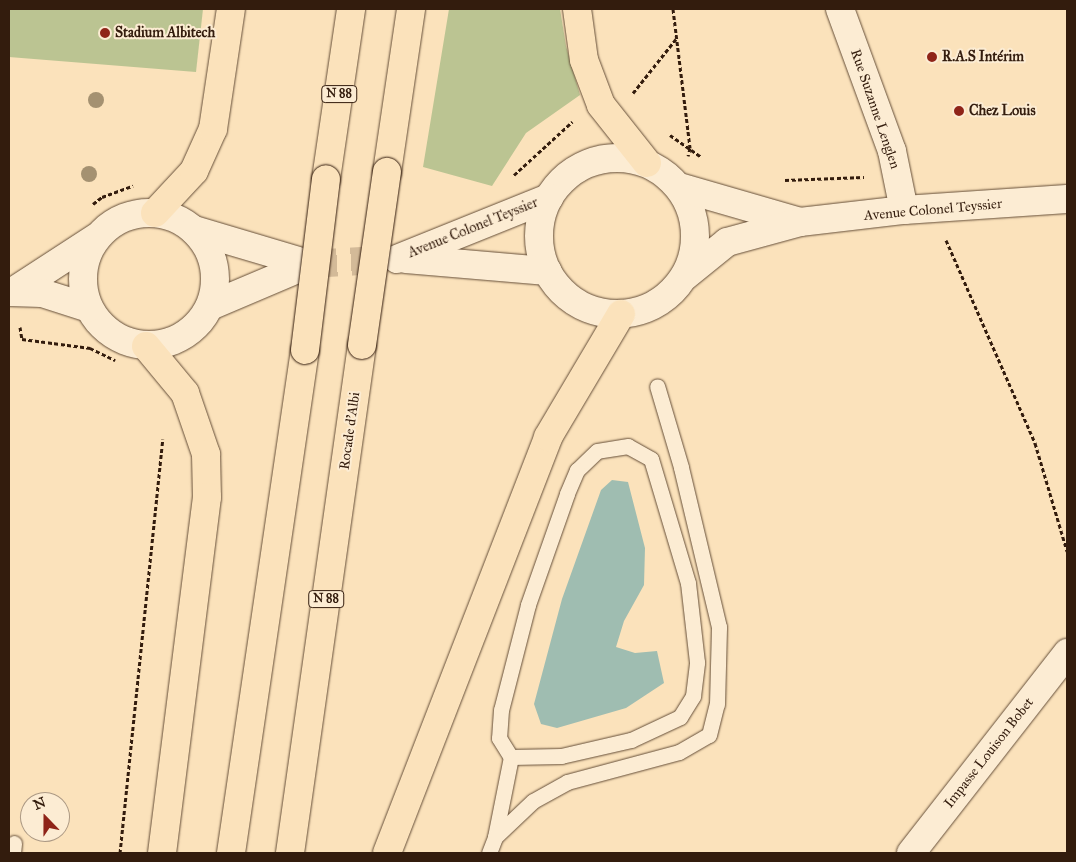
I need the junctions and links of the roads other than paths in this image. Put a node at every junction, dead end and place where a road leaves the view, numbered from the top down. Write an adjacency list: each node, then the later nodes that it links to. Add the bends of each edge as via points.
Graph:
1 (231, 9): 11 (highway, via 213,129 194,171)
2 (351, 9): 27 (highway, N 88, bridge)
3 (411, 9): 28 (highway, Rocade d'Albi / N 88, bridge)
4 (577, 9): 6 (highway, via 584,60 601,105)
5 (840, 9): 10 (main road, Rue Suzanne Lenglen, via 892,151)
6 (647, 163): 7 (main road); 8 (main road, via 619,158 591,162 567,176)
7 (679, 188): 12 (main road, Avenue Colonel Teyssier); 16 (main road, via 690,206 695,225 694,251)
8 (548, 198): 15 (main road, via 539,247); 15 (main road, Avenue Colonel Teyssier, via 397,259)
9 (1067, 199): 10 (main road, Avenue Colonel Teyssier)
10 (904, 210): 12 (main road, Avenue Colonel Teyssier)
11 (155, 213): 13 (main road, via 176,219); 14 (main road, via 122,220)
12 (800, 222): 16 (main road, Avenue Colonel Teyssier, via 727,242)
13 (194, 230): 18 (main road, via 207,247 214,267 215,287); 18 (main road, via 309,264)
14 (98, 236): 17 (main road); 19 (main road, via 83,271 83,290)
15 (546, 271): 20 (main road, via 560,290 577,304 598,312)
16 (685, 276): 20 (main road, via 668,295 646,309)
17 (12, 292): 19 (main road, via 42,293)
18 (210, 306): 21 (main road, via 200,323 185,336 166,344)
19 (89, 308): 21 (main road, via 112,335)
20 (621, 314): 29 (highway, via 548,437)
21 (146, 346): 26 (highway, via 185,393 206,454 207,497)
22 (657, 386): 25 (lane, via 682,468 719,627 717,704 709,735 679,752 567,782 532,801)
23 (1067, 654): 31 (main road, Impasse Louison Bobet)
24 (511, 758): 24 (lane, via 561,756 631,740 680,717 693,696 697,662 688,583 651,459 628,446 597,451 577,470 567,494 528,605 501,710 499,738); 25 (lane)
25 (495, 837): 30 (lane)
26 (162, 853)
27 (231, 853)
28 (290, 853)
29 (387, 853)
30 (490, 853)
31 (911, 853)

